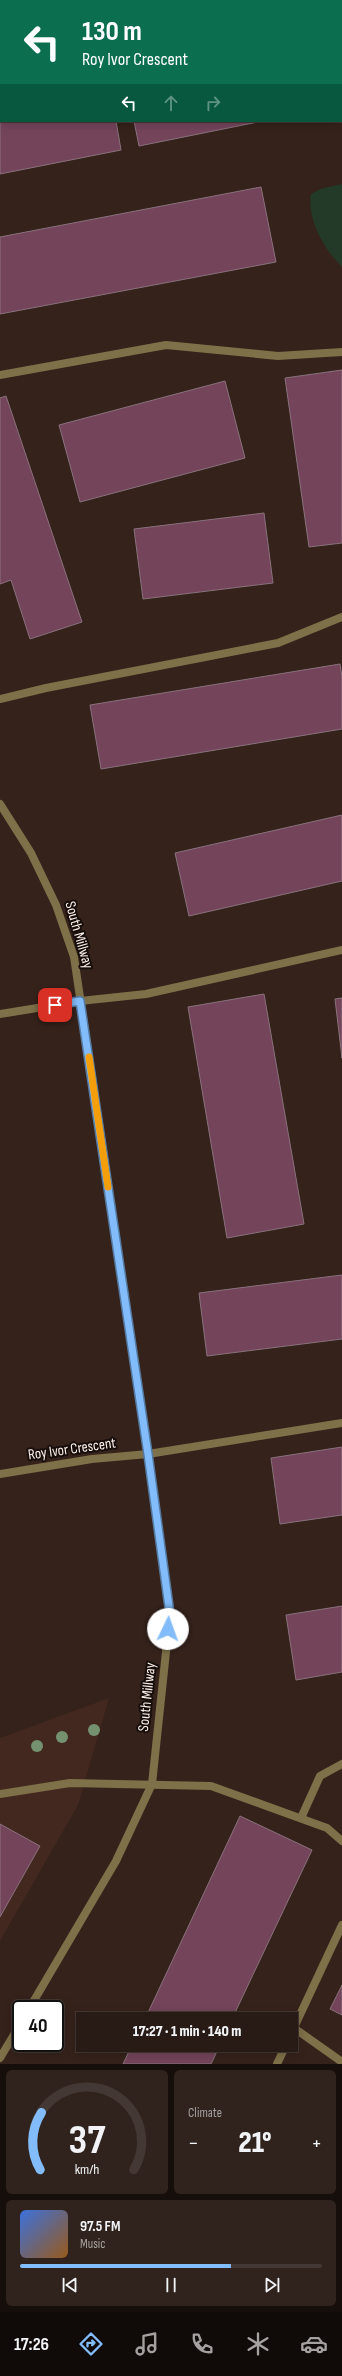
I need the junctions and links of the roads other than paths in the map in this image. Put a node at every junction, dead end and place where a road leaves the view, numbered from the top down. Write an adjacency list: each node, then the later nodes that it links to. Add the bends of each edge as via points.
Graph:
1 (342, 352): 2 (street, via 278,356 166,345)
2 (0, 375)
3 (342, 617): 4 (street, via 278,643)
4 (0, 699)
5 (0, 804): 7 (street, South Millway, via 31,853 56,905 74,957)
6 (342, 950): 7 (street, via 146,994)
7 (80, 1001): 8 (street); 10 (street, South Millway)
8 (0, 1014)
9 (342, 1423): 10 (street, Roy Ivor Crescent)
10 (148, 1454): 11 (street, Roy Ivor Crescent, via 92,1459); 13 (street, South Millway, via 170,1614)
11 (0, 1474)
12 (342, 1764): 15 (street, via 320,1776)
13 (152, 1784): 14 (street, via 70,1783); 15 (street, via 211,1786); 18 (street, South Millway, via 116,1861)
14 (0, 1794)
15 (301, 1818): 16 (street, via 327,1828)
16 (342, 1841)
17 (342, 1925): 19 (street)
18 (34, 2000)
19 (298, 2018)
20 (298, 2035): 24 (street)
21 (12, 2038): 23 (street)
22 (283, 2052): 25 (street)
23 (0, 2058)
24 (342, 2062)
25 (277, 2064)

